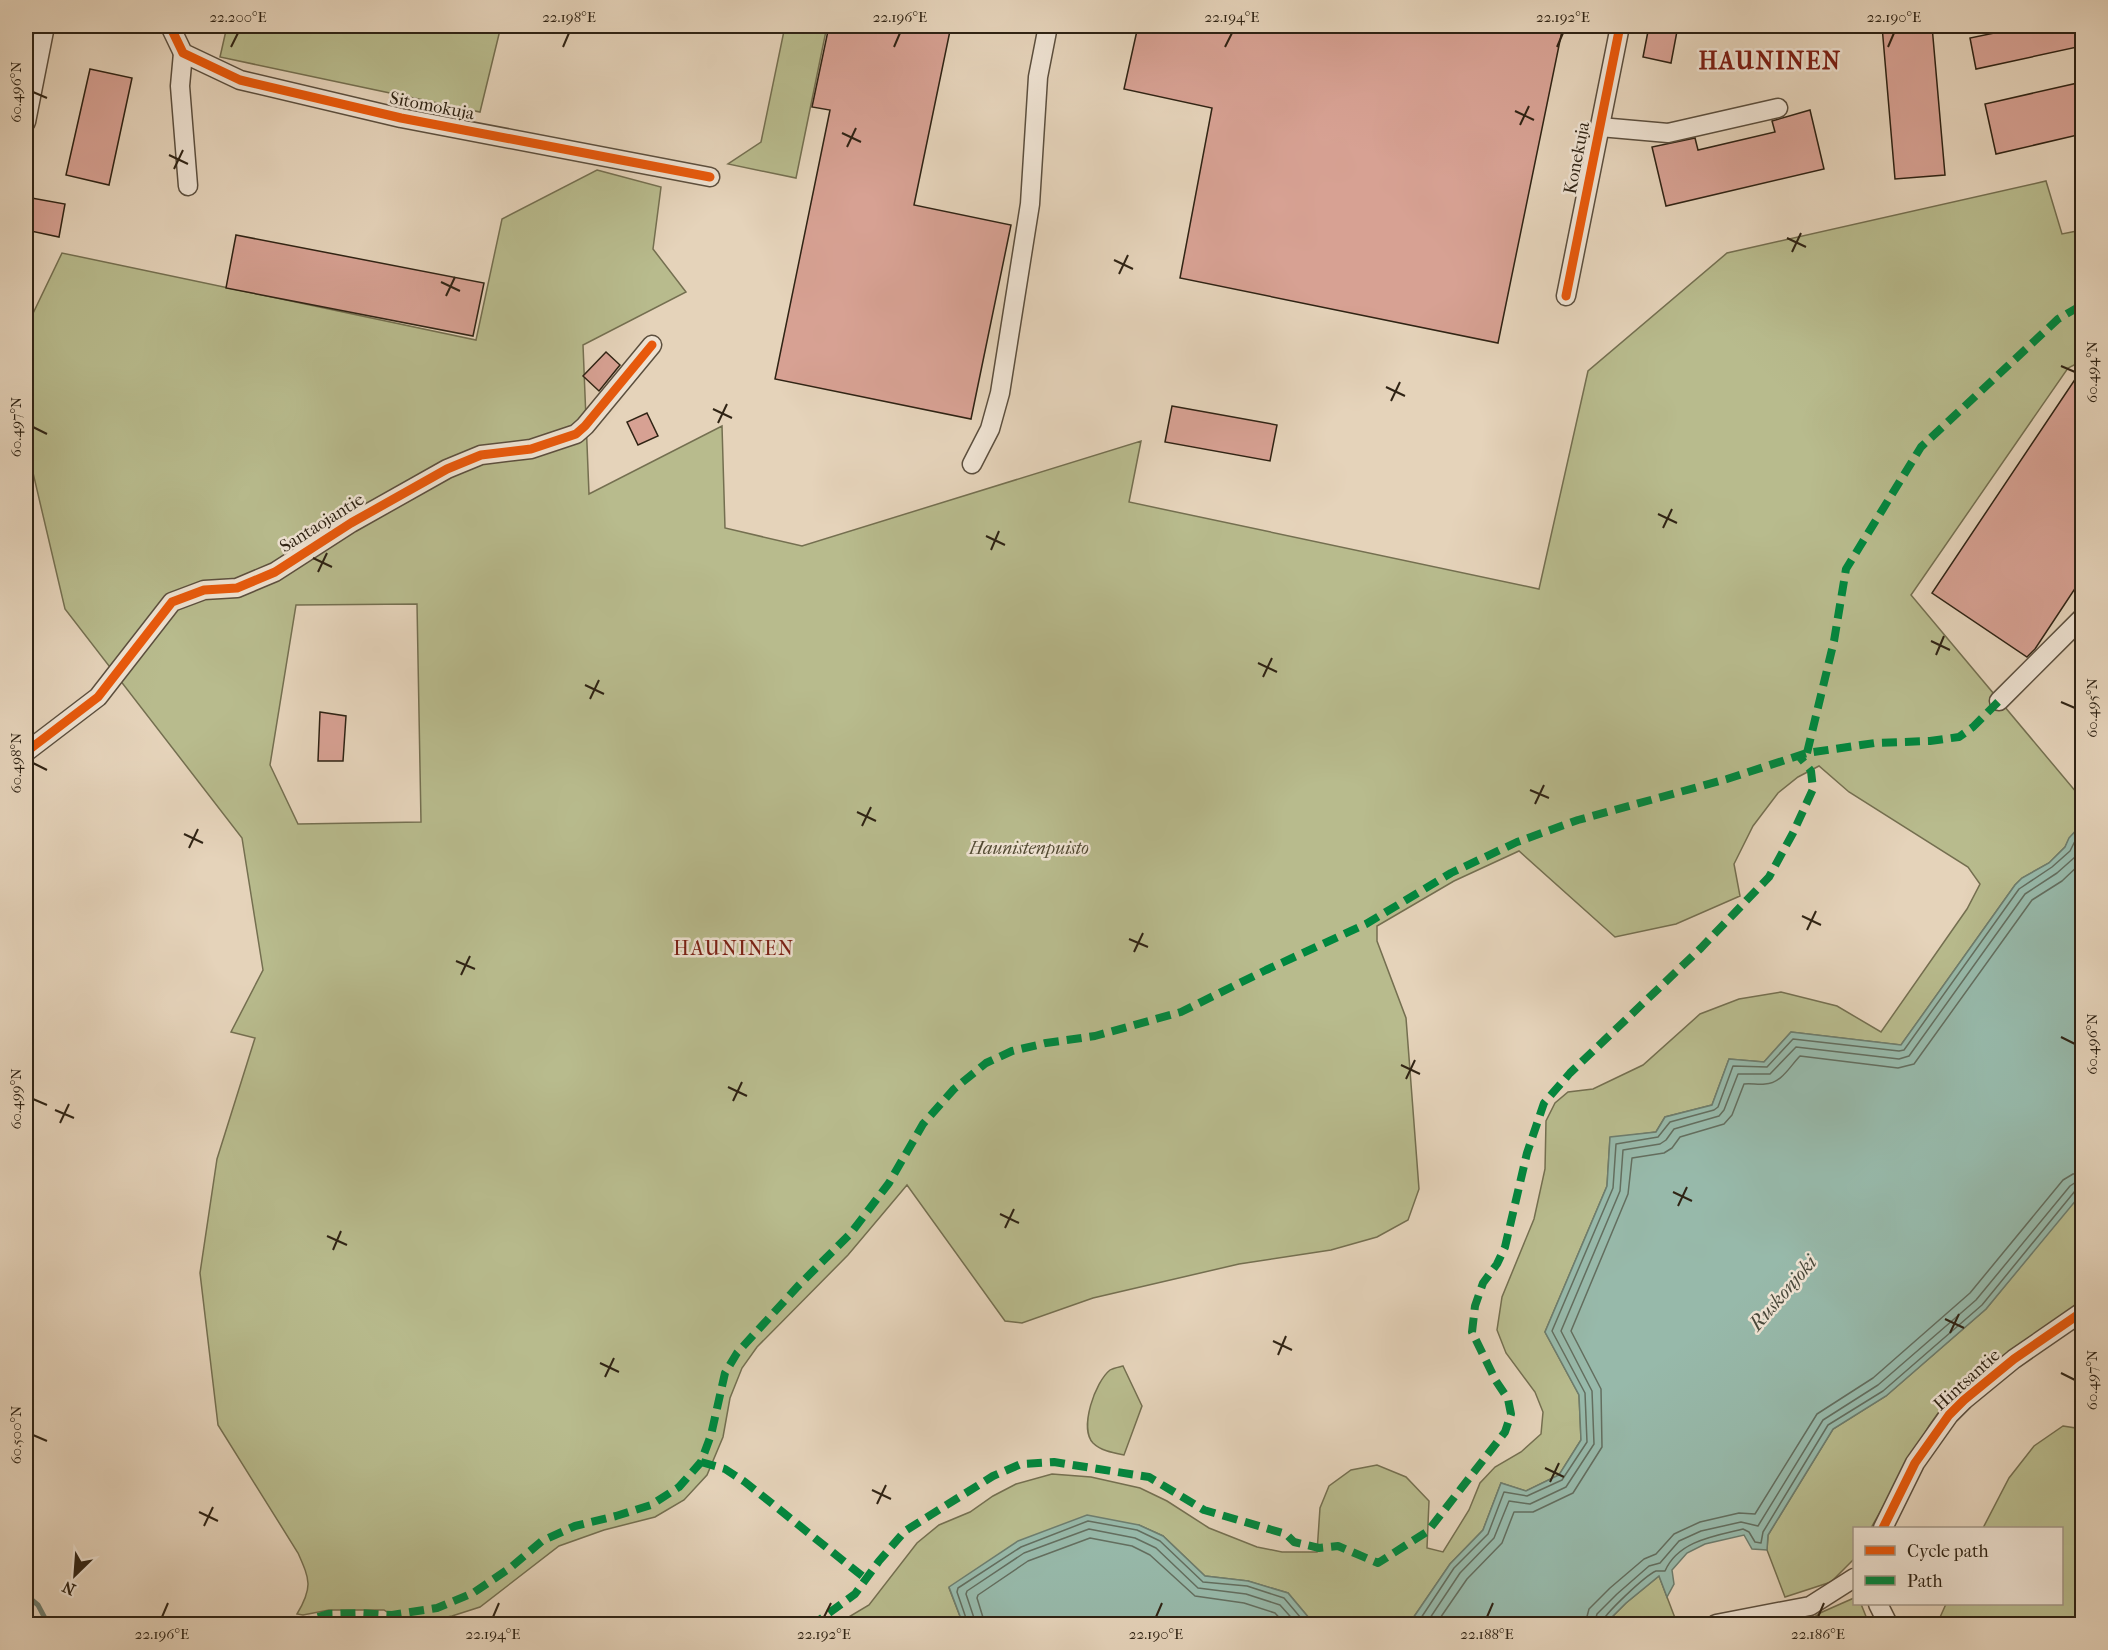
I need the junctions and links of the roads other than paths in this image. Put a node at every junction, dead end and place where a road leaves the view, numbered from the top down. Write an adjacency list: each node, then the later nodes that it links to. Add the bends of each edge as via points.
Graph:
1 (45, 26): 7 (street)
2 (170, 26): 5 (street)
3 (1048, 26): 13 (street, via 1038,77 1030,204 1000,393 990,429)
4 (1620, 26): 8 (street, Konekuja)
5 (183, 53): 9 (street, Sitomokuja, via 240,80 401,118); 10 (street, via 180,86)
6 (1778, 108): 8 (street, via 1668,133)
7 (26, 122)
8 (1600, 128): 11 (street, Konekuja)
9 (710, 177)
10 (188, 186)
11 (1566, 296)
12 (652, 345): 16 (street, Santaojantie, via 576,434 531,449 481,455 447,469 275,572 237,588 204,590 172,602 98,697)
13 (972, 464)
14 (2080, 626): 15 (street)
15 (1999, 701)
16 (26, 752)
17 (2082, 1312): 18 (street, Hintsantie, via 2014,1359 1949,1415 1915,1463)
18 (1883, 1527)
19 (1853, 1579): 21 (street, via 1810,1605)
20 (1878, 1605): 22 (street)
21 (1716, 1624)
22 (1888, 1624)

